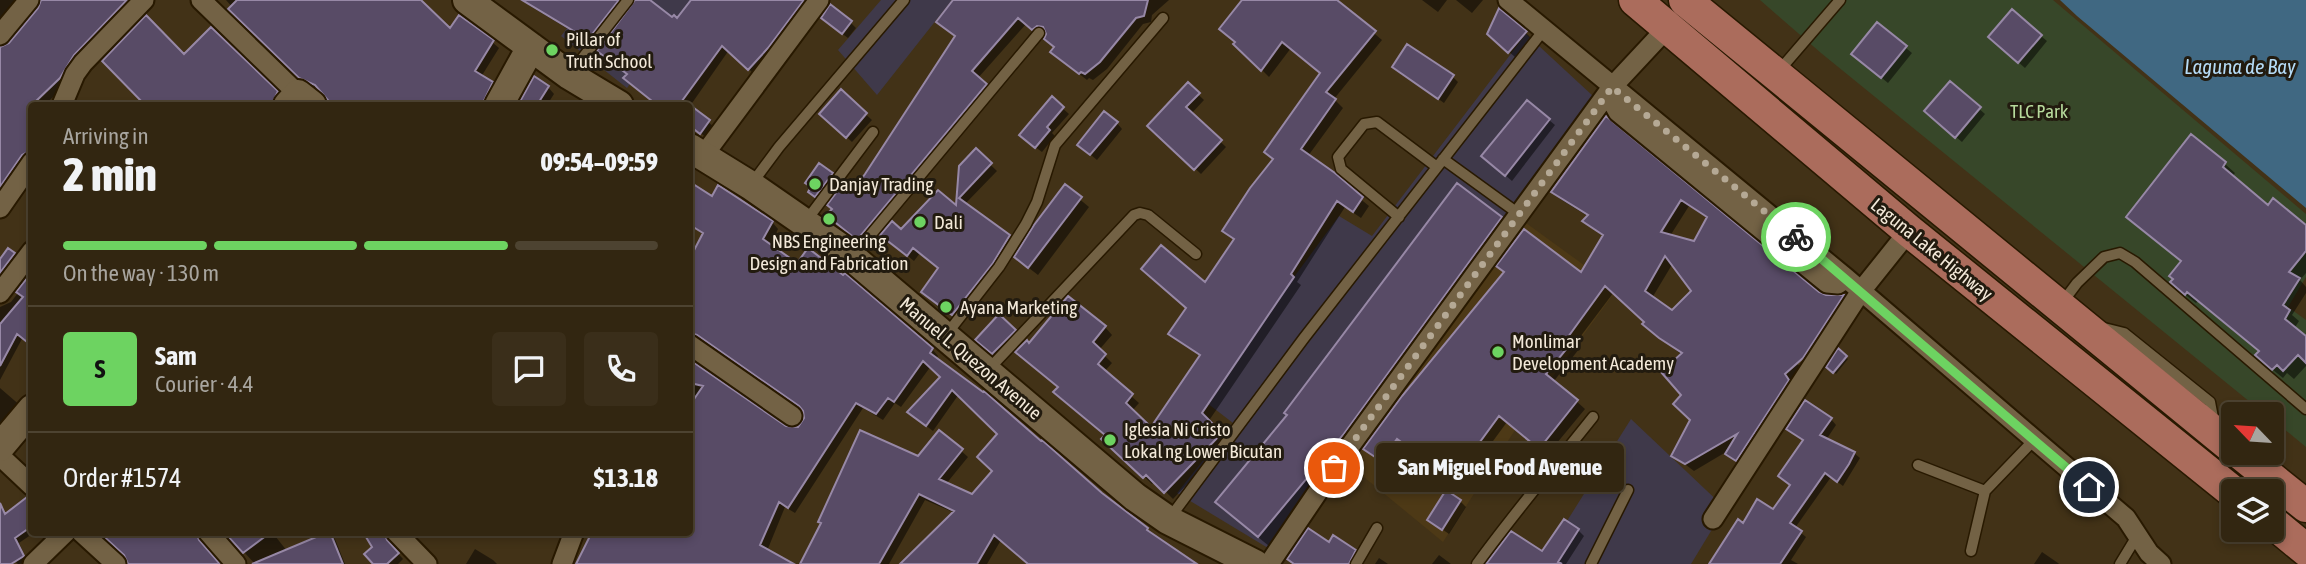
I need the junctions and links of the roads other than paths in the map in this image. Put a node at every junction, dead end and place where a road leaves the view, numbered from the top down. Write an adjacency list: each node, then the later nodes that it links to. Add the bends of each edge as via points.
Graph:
1 (29, 0): 15 (street)
2 (144, 0): 22 (street, via 83,63)
3 (201, 0): 21 (street)
4 (628, 0): 18 (lane)
5 (819, 0): 26 (street)
6 (904, 0): 30 (lane)
7 (1508, 0): 13 (street)
8 (1635, 0): 16 (main road, Laguna Lake Highway)
9 (1685, 0): 19 (main road, Laguna Lake Highway)
10 (1840, 0): 19 (lane)
11 (480, 4): 17 (main road)
12 (1163, 18): 43 (lane, via 1055,145 1026,224)
13 (1543, 30): 20 (street); 27 (lane)
14 (1039, 33): 39 (lane)
15 (0, 35)
16 (1659, 36): 20 (street); 36 (main road, Laguna Lake Highway)
17 (531, 47): 18 (main road); 23 (main road)
18 (569, 75): 24 (main road)
19 (1776, 75): 42 (main road, Laguna Lake Highway)
20 (1617, 82): 33 (street); 40 (street)
21 (299, 101)
22 (63, 102)
23 (501, 102)
24 (614, 102)
25 (873, 132): 35 (lane)
26 (696, 152): 30 (main road, Manuel L. Quezon Avenue)
27 (1440, 163): 33 (lane); 34 (lane); 34 (lane, via 1377,122 1364,124 1338,156 1341,169)
28 (28, 167): 29 (street)
29 (15, 185): 31 (street); 32 (street)
30 (750, 185): 35 (main road, Manuel L. Quezon Avenue)
31 (28, 195)
32 (0, 208)
33 (1519, 214): 79 (street)
34 (1399, 217): 62 (lane)
35 (806, 222): 39 (main road, Manuel L. Quezon Avenue)
36 (1899, 243): 40 (street); 57 (main road, Laguna Lake Highway)
37 (1196, 254): 45 (lane, via 1148,215 1133,215)
38 (28, 256): 41 (street)
39 (852, 257): 43 (main road, Manuel L. Quezon Avenue)
40 (1861, 291): 51 (street); 61 (street)
41 (0, 293)
42 (2068, 313): 46 (lane, via 2077,283 2104,257 2120,253); 50 (main road, Laguna Lake Highway)
43 (946, 336): 45 (main road, Manuel L. Quezon Avenue)
44 (693, 347): 48 (street)
45 (987, 372): 62 (main road, Manuel L. Quezon Avenue)
46 (2306, 409)
47 (28, 415): 52 (main road)
48 (792, 416)
49 (1593, 417): 81 (lane)
50 (2221, 438)
51 (2034, 440): 59 (lane); 70 (street, via 2126,518)
52 (0, 447)
53 (0, 456): 56 (street)
54 (1918, 465): 59 (lane)
55 (2256, 466): 60 (main road, Laguna Lake Highway)
56 (28, 482)
57 (2221, 483)
58 (1628, 490): 82 (lane)
59 (1985, 491): 72 (lane)
60 (2306, 506)
61 (1713, 519)
62 (1168, 520): 78 (main road, Manuel L. Quezon Avenue)
63 (1377, 528): 80 (lane)
64 (2284, 532): 71 (main road)
65 (62, 536): 73 (street)
66 (85, 536): 74 (street)
67 (212, 536): 75 (street)
68 (400, 536): 76 (street)
69 (572, 536): 77 (street)
70 (2138, 536): 83 (lane); 84 (street)
71 (2306, 550)
72 (1971, 551)
73 (33, 564)
74 (116, 564)
75 (236, 564)
76 (427, 564)
77 (562, 564)
78 (1255, 564)
79 (1269, 564)
80 (1356, 564)
81 (1477, 564)
82 (1591, 564)
83 (2120, 564)
84 (2161, 564)

